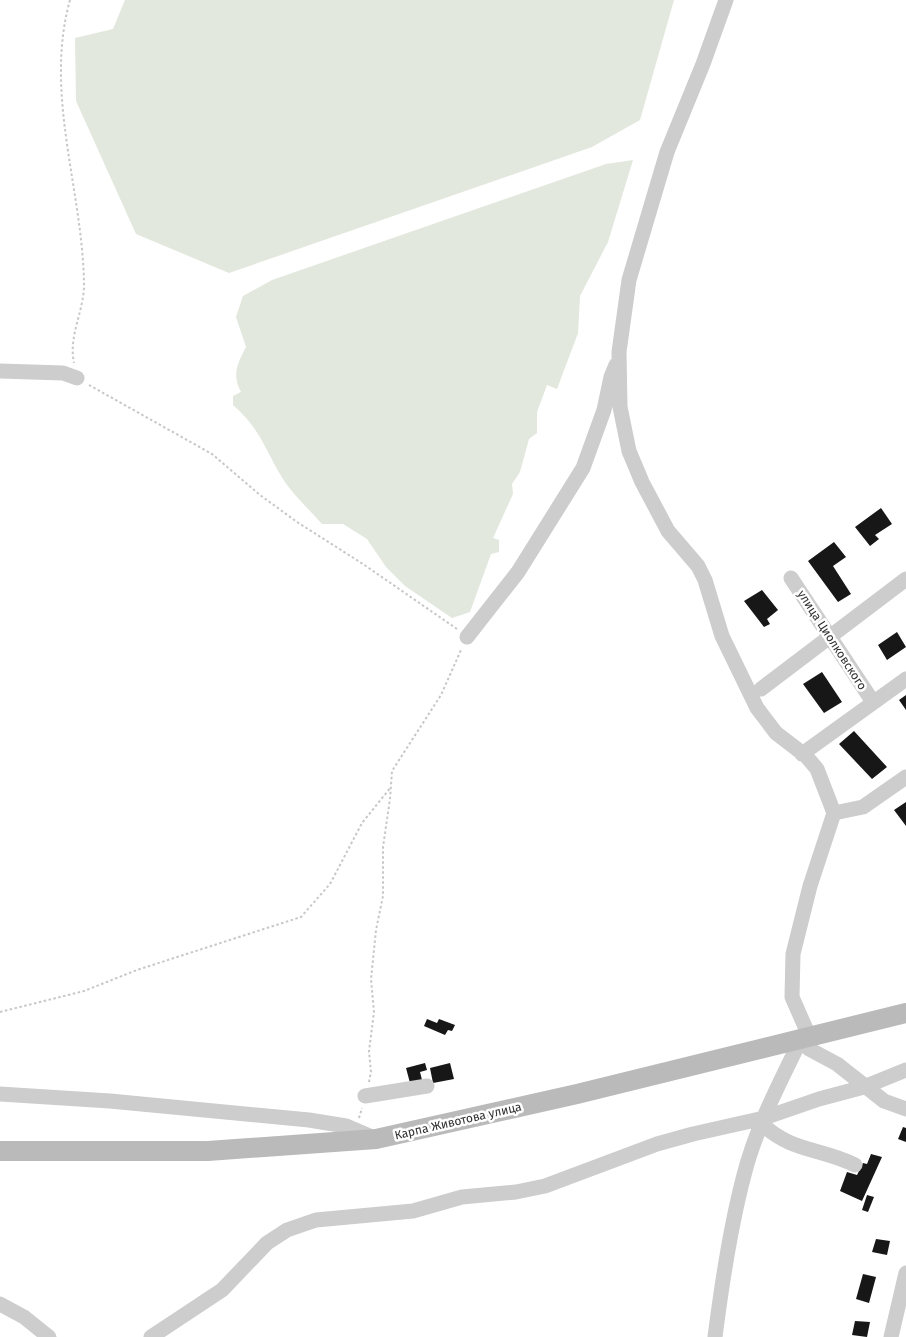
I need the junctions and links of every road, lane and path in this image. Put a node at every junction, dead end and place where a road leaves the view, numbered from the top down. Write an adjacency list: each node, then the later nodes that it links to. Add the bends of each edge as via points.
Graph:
1 (70, 0): 5 (path, via 62,54 62,108 84,266 85,295 71,352)
2 (726, 0): 3 (street, via 652,196 624,304)
3 (620, 358): 8 (street, via 583,468 518,572); 13 (street, via 623,430 642,482 668,531 698,566 722,636 757,708 776,733)
4 (0, 371): 5 (street, via 63,373)
5 (77, 378): 8 (path, via 212,454 297,522)
6 (791, 578): 9 (street, улица Циолковского)
7 (906, 579): 9 (street)
8 (467, 637): 15 (path, via 441,695 392,771)
9 (829, 637): 11 (street); 12 (street, улица Циолковского)
10 (906, 679): 12 (street)
11 (761, 689)
12 (873, 702): 13 (street)
13 (802, 754): 16 (street, via 816,769)
14 (906, 777): 16 (street, via 863,807)
15 (391, 786): 17 (path, via 362,823 330,884 302,917 136,970 84,991); 24 (path, via 371,979 374,1012 369,1050 371,1072)
16 (834, 813): 19 (street, via 810,886 793,954 792,997)
17 (0, 1012)
18 (906, 1013): 19 (main road, Карпа Животова улица)
19 (805, 1039): 22 (street, via 809,1049 837,1064); 26 (street); 28 (main road, Карпа Животова улица)
20 (906, 1070): 22 (street)
21 (427, 1086): 24 (street)
22 (864, 1087): 25 (street, via 884,1101); 26 (street, via 819,1099)
23 (0, 1094): 27 (street, via 309,1120)
24 (365, 1096): 27 (path)
25 (906, 1109)
26 (763, 1121): 30 (street, via 792,1145 842,1158); 34 (street, via 657,1144 545,1186 462,1197 414,1211 316,1220 287,1230 268,1244 222,1290); 35 (street, via 744,1173 727,1250)
27 (356, 1130): 28 (street)
28 (376, 1139): 29 (main road, Карпа Животова улица, via 208,1151)
29 (0, 1151)
30 (855, 1165)
31 (906, 1273): 36 (street)
32 (0, 1304): 33 (street, via 24,1317)
33 (49, 1337)
34 (150, 1337)
35 (715, 1337)
36 (891, 1337)

